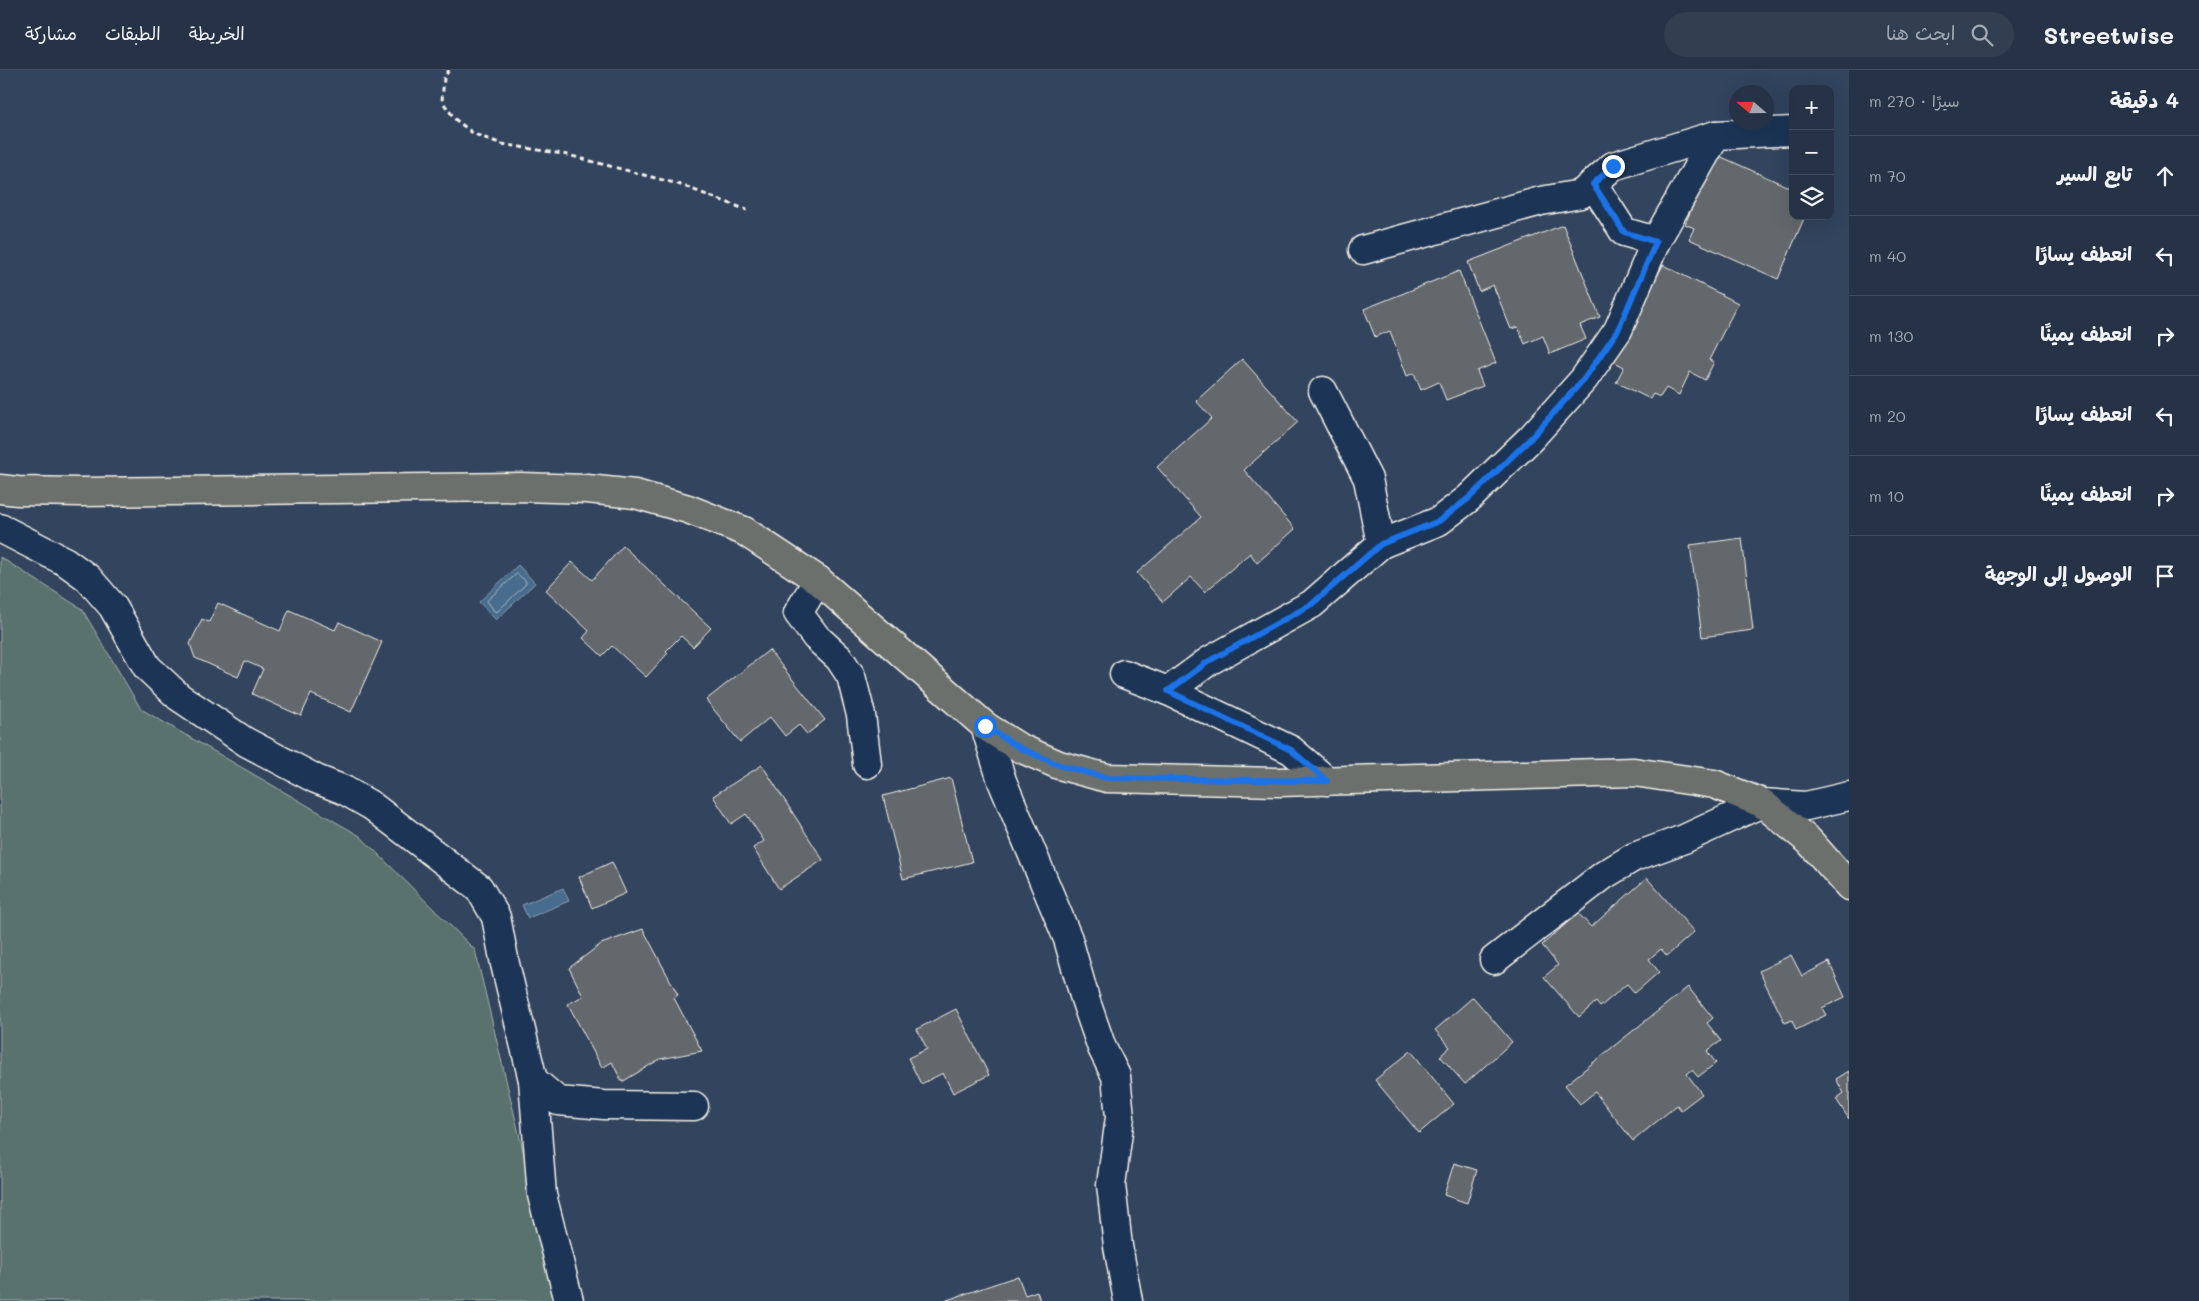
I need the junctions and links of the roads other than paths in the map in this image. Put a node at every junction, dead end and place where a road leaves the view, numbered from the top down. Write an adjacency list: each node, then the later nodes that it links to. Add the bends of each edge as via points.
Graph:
1 (1789, 131): 2 (street)
2 (1716, 135): 3 (street, via 1613,166); 4 (street)
3 (1593, 184): 4 (street, via 1624,232); 5 (street, via 1581,194 1541,201)
4 (1656, 242): 9 (street, via 1618,330 1584,379 1531,438 1469,498 1439,521)
5 (1363, 250)
6 (1323, 391): 9 (street, via 1368,479)
7 (0, 489): 10 (main road, via 81,492 521,488 635,494 688,509 744,531)
8 (0, 528): 20 (street, via 66,562 88,578 113,607 147,667 179,697 246,742 372,806 479,888 496,917)
9 (1381, 544): 12 (street, via 1312,604 1209,661)
10 (818, 580): 13 (main road); 14 (street, via 798,613 851,676 861,715)
11 (1124, 674): 12 (street)
12 (1168, 691): 15 (street, via 1291,750)
13 (985, 726): 15 (main road, via 1020,748 1059,765 1107,778); 23 (street, via 1002,781 1068,940 1102,1048 1116,1076 1120,1117 1111,1185)
14 (867, 764)
15 (1327, 781): 17 (main road, via 1634,772 1714,784)
16 (1849, 796): 17 (street, via 1806,806)
17 (1762, 803): 18 (main road, via 1809,842); 19 (street, via 1684,839 1634,857 1604,875)
18 (1849, 886)
19 (1494, 960)
20 (533, 1080): 21 (street, via 558,1101); 22 (street, via 542,1195)
21 (694, 1106)
22 (569, 1301)
23 (1128, 1301)

